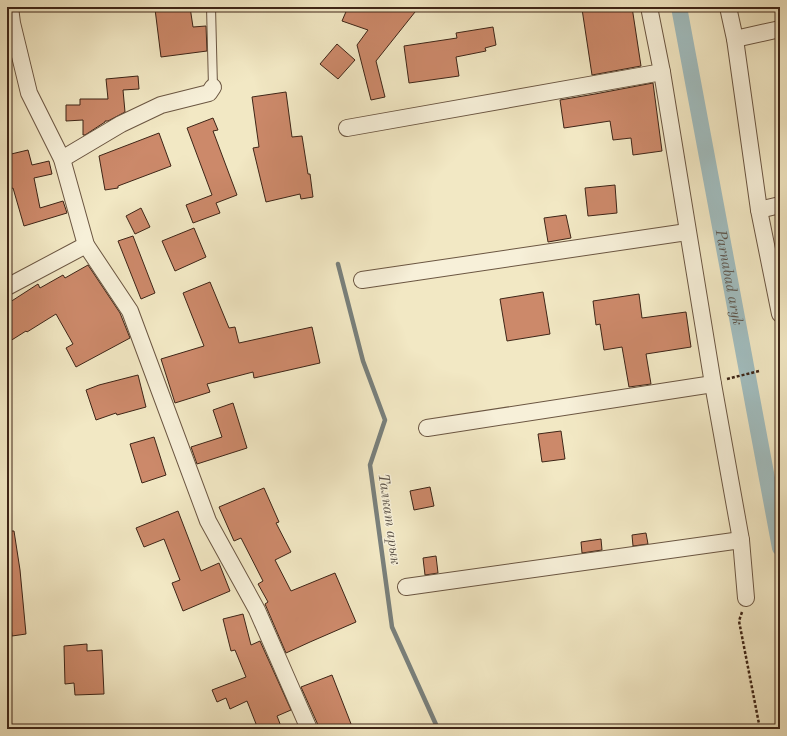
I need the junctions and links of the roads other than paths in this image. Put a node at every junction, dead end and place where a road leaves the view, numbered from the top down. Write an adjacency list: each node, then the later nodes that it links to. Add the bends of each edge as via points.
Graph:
1 (10, 7): 5 (street)
2 (211, 7): 9 (lane)
3 (649, 7): 8 (street)
4 (728, 7): 7 (street)
5 (9, 23): 11 (street, via 29,93)
6 (780, 29): 7 (street)
7 (735, 40): 13 (street)
8 (662, 72): 10 (street); 14 (street)
9 (213, 87): 11 (street, via 209,93 161,105 121,124)
10 (347, 128)
11 (62, 158): 15 (street)
12 (780, 205): 13 (street)
13 (759, 210): 18 (street)
14 (687, 232): 16 (street); 19 (street)
15 (86, 245): 17 (street); 24 (street, via 130,311 208,522 257,610)
16 (362, 280)
17 (7, 287)
18 (780, 314)
19 (713, 384): 20 (street); 21 (street)
20 (427, 428)
21 (741, 540): 22 (street); 23 (street)
22 (406, 587)
23 (746, 598)
24 (308, 729)

